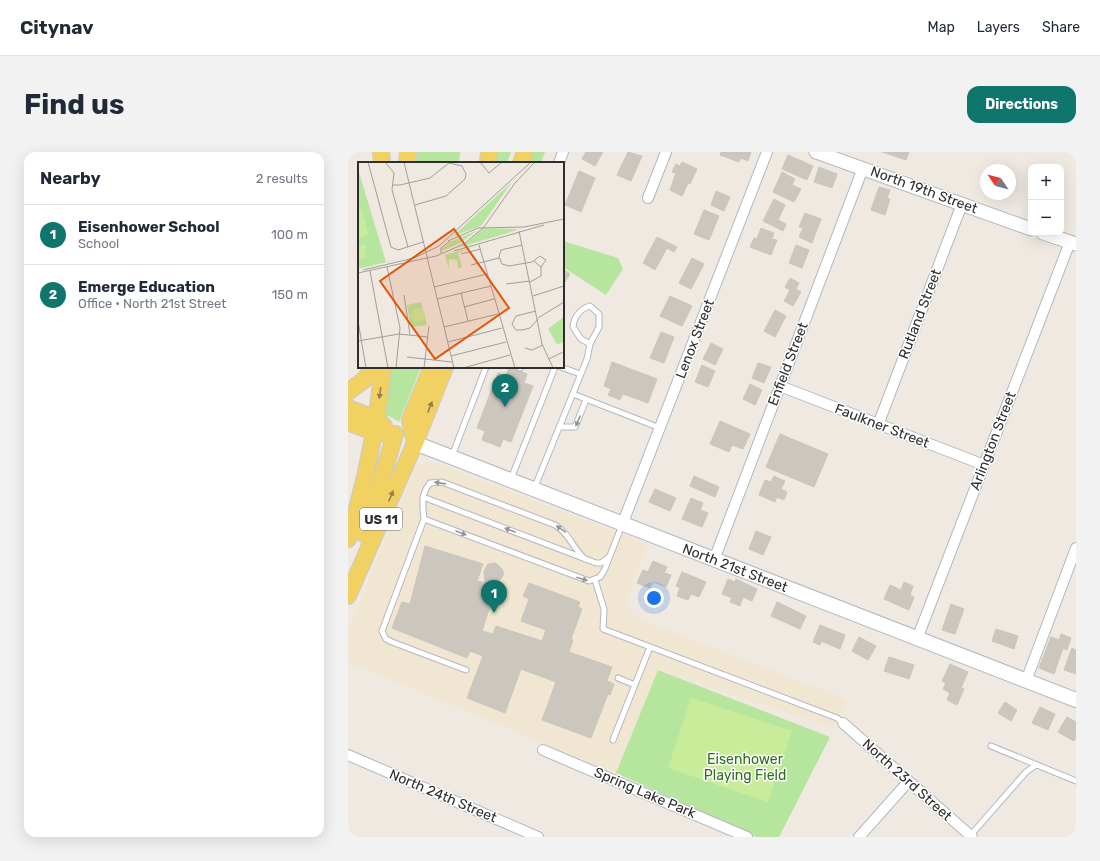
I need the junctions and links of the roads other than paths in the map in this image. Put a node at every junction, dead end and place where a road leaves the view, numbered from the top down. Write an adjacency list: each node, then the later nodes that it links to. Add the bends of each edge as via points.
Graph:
1 (381, 152): 10 (main road)
2 (408, 152): 11 (main road)
3 (478, 152): 12 (main road)
4 (489, 152): 13 (main road)
5 (525, 152): 14 (main road)
6 (563, 152): 15 (street)
7 (666, 152): 17 (street)
8 (767, 152): 40 (street, Lenox Street)
9 (816, 152): 16 (street, North 19th Street)
10 (382, 162)
11 (407, 162)
12 (477, 162)
13 (488, 162)
14 (521, 162)
15 (559, 162)
16 (863, 168): 18 (street, North 19th Street); 31 (street, Enfield Street)
17 (648, 198)
18 (962, 204): 19 (street, North 19th Street); 37 (street, Rutland Street)
19 (1028, 228)
20 (1053, 236): 21 (street)
21 (1073, 243): 44 (street, Arlington Street)
22 (590, 344): 22 (lane, via 600,321 599,314 590,306 577,315 573,327 579,336); 30 (lane)
23 (373, 368): 32 (main road, via 364,380)
24 (383, 368): 38 (main road, US 11, one-way to 38)
25 (432, 368): 42 (main road, via 410,420)
26 (445, 368): 42 (main road, US 11, one-way to 26)
27 (486, 368): 43 (lane)
28 (555, 368): 45 (lane)
29 (564, 368): 30 (lane)
30 (580, 374): 33 (lane)
31 (780, 386): 37 (street, Faulkner Street); 54 (street, Enfield Street)
32 (348, 392)
33 (572, 394): 34 (lane); 39 (lane)
34 (586, 400): 39 (lane, one-way to 39, via 575,427); 40 (lane)
35 (348, 408): 38 (main road, North 21st Street)
36 (348, 422): 38 (main road, North 21st Street)
37 (878, 425): 44 (street, Faulkner Street)
38 (375, 426): 41 (main road, North 21st Street); 50 (main road, US 11, via 361,496)
39 (559, 426): 46 (lane)
40 (660, 428): 49 (street, Lenox Street)
41 (395, 434): 42 (main road, North 21st Street); 56 (main road)
42 (415, 443): 43 (main road, North 21st Street); 56 (main road, US 11, one-way to 42)
43 (451, 457): 45 (main road, North 21st Street)
44 (984, 465): 57 (street, Arlington Street)
45 (510, 480): 46 (main road, North 21st Street)
46 (533, 490): 49 (main road, North 21st Street)
47 (423, 497): 48 (lane); 53 (lane, one-way to 47); 53 (lane, one-way to 47, via 567,534 555,526 449,484 433,482 426,488)
48 (424, 520): 55 (lane, one-way to 55, via 583,580); 59 (lane, via 382,631 386,639 392,642)
49 (622, 525): 52 (lane); 54 (main road, North 21st Street)
50 (348, 539)
51 (1076, 548): 61 (street)
52 (610, 556): 53 (lane, via 601,563); 55 (lane, via 604,571)
53 (585, 559)
54 (714, 560): 57 (main road, North 21st Street)
55 (595, 580): 58 (lane, via 604,609 603,629)
56 (348, 595)
57 (917, 639): 61 (main road, North 21st Street)
58 (650, 647): 62 (lane); 64 (lane, via 837,718)
59 (466, 670)
60 (618, 678): 62 (lane)
61 (1026, 681): 63 (main road, North 21st Street)
62 (635, 685): 65 (lane)
63 (1076, 700)
64 (843, 723): 71 (street, North 23rd Street)
65 (613, 740)
66 (991, 746): 69 (lane)
67 (543, 750): 73 (street, Spring Lake Park)
68 (348, 755): 72 (street, North 24th Street)
69 (1036, 765): 70 (lane); 75 (lane, via 1026,772)
70 (1076, 781)
71 (908, 782): 74 (street); 75 (street, North 23rd Street)
72 (538, 837)
73 (747, 837)
74 (859, 837)
75 (970, 837)

